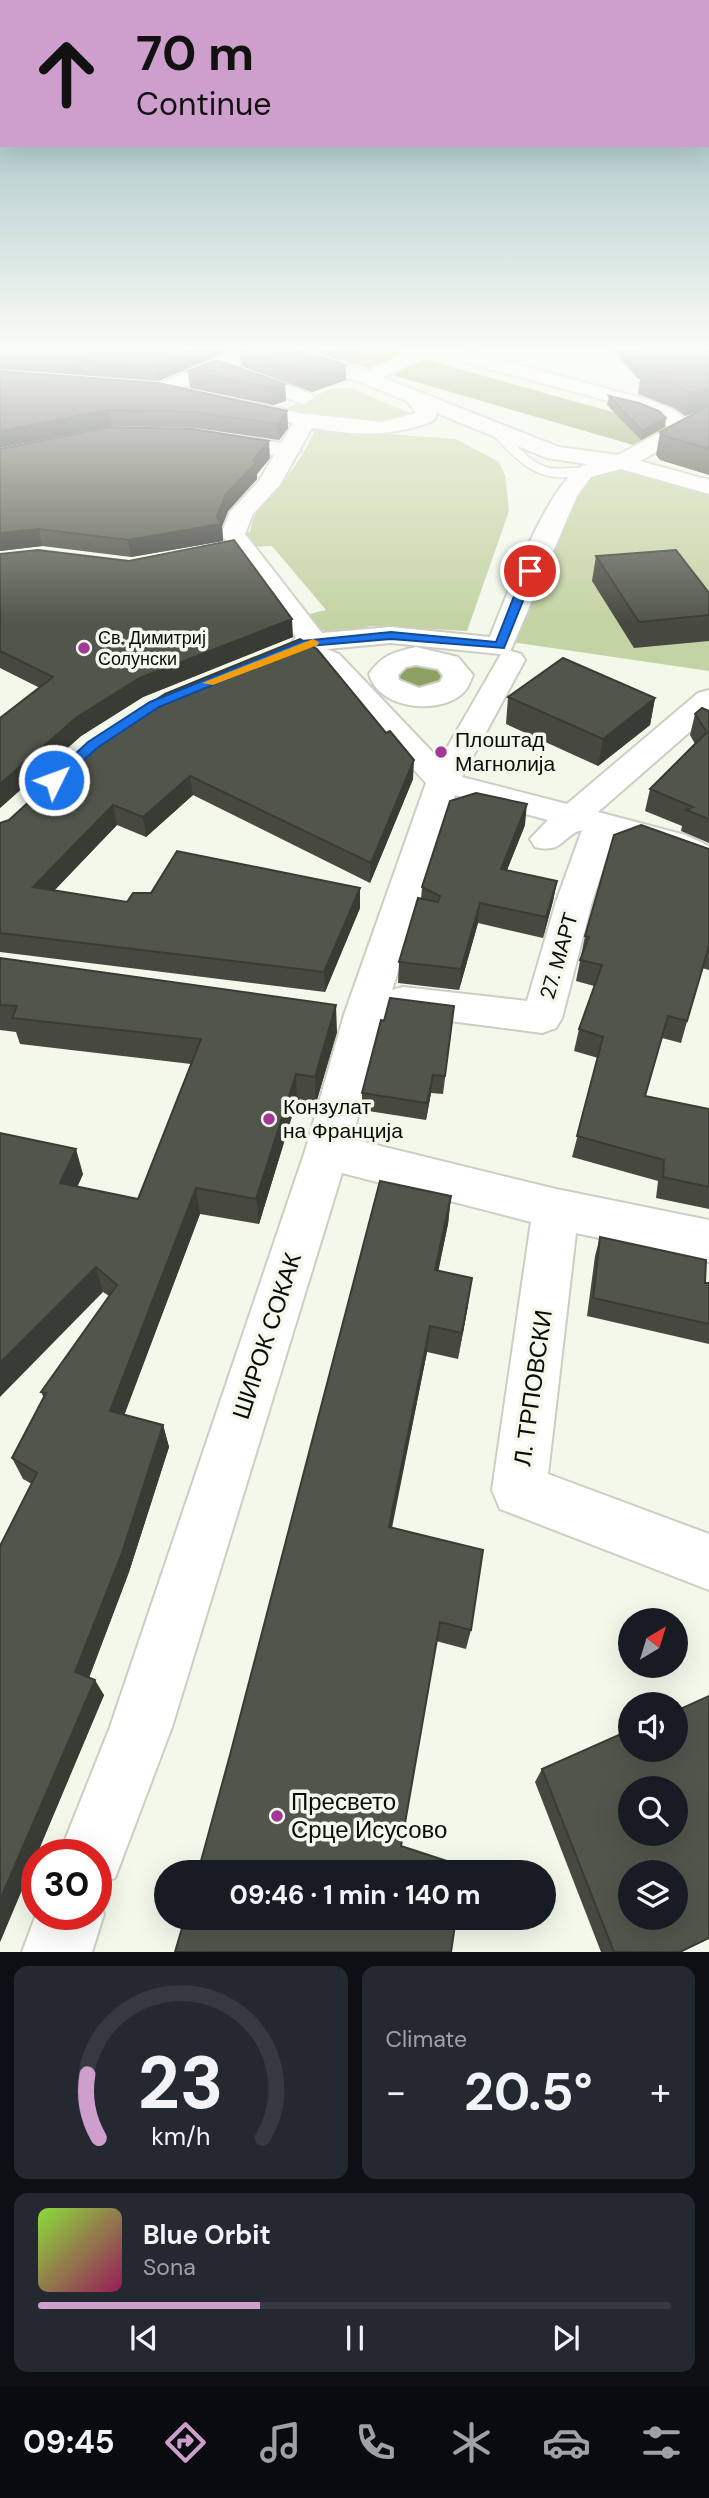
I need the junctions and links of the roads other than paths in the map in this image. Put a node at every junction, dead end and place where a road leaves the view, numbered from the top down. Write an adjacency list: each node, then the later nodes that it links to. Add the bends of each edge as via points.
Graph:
1 (216, 440): 6 (street)
2 (294, 440): 6 (street)
3 (505, 440): 8 (lane, via 533,470 554,475)
4 (518, 440): 7 (street, via 555,453)
5 (660, 440): 7 (street)
6 (290, 451): 10 (street, via 268,485 242,512 233,534)
7 (621, 462): 8 (street); 9 (street)
8 (583, 472): 13 (street, via 566,495 530,571)
9 (709, 487)
10 (244, 547): 11 (street); 12 (street)
11 (211, 553)
12 (304, 647): 13 (street, via 391,635); 15 (street)
13 (506, 653): 16 (street, ШИРОК СОКАК)
14 (458, 681): 15 (street, via 446,692 425,697); 15 (street, via 454,668 438,659 400,651 385,668 383,679); 16 (street)
15 (372, 687): 18 (street)
16 (495, 688): 18 (street, ШИРОК СОКАК)
17 (709, 699): 19 (street)
18 (437, 798): 19 (street); 22 (street, ШИРОК СОКАК)
19 (589, 830): 20 (street); 21 (street, via 673,843); 22 (street, 27. МАРТ, via 542,1018)
20 (547, 839)
21 (709, 859)
22 (353, 1008): 23 (street, ШИРОК СОКАК)
23 (327, 1151): 24 (street); 27 (street, ШИРОК СОКАК, via 141,1727)
24 (556, 1209): 25 (street); 26 (street, Л. ТРПОВСКИ, via 519,1490)
25 (709, 1241)
26 (709, 1562)
27 (98, 1839)
28 (65, 1930): 29 (street)
29 (57, 1952)

